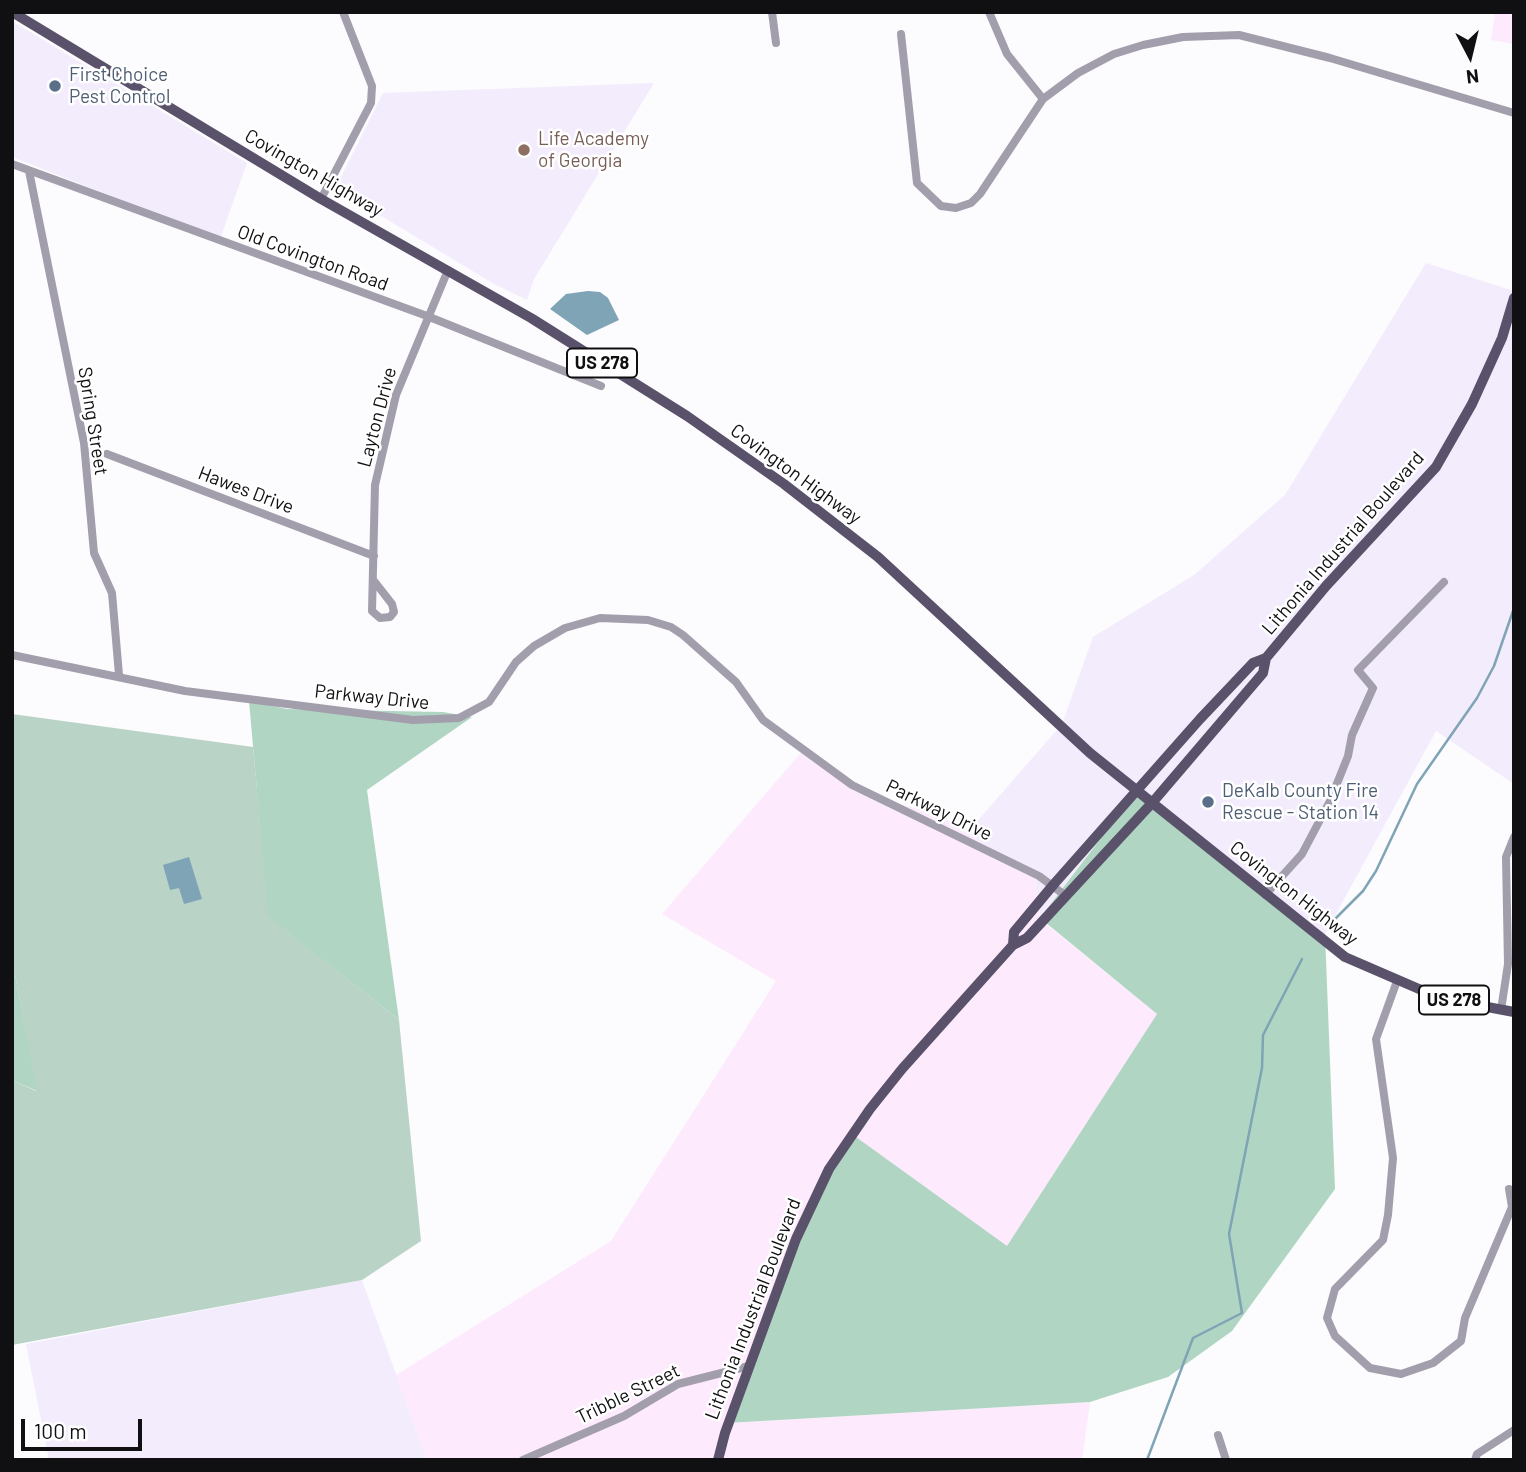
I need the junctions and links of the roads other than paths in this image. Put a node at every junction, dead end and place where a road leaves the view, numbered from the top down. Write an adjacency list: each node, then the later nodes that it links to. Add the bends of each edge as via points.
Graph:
1 (12, 12): 11 (main road, Covington Highway / US 278)
2 (343, 12): 11 (street, via 372,86 371,103)
3 (772, 12): 6 (street)
4 (989, 12): 7 (street, via 1007,54)
5 (901, 34): 7 (street, via 917,183 941,206 956,208 980,194)
6 (776, 43)
7 (1043, 99): 8 (street, via 1078,73 1124,51 1183,37 1239,35)
8 (1514, 113)
9 (12, 164): 10 (street, Old Covington Road)
10 (29, 171): 14 (street, Old Covington Road); 22 (street, Spring Street, via 84,443 94,553 112,593)
11 (321, 199): 12 (main road, Covington Highway / US 278)
12 (448, 270): 14 (street, Layton Drive); 23 (main road, Covington Highway / US 278, via 687,416 812,503)
13 (1514, 298): 21 (main road, Lithonia Industrial Boulevard, via 1477,393 1436,467)
14 (427, 316): 15 (street, Old Covington Road); 17 (street, Layton Drive, via 396,395 375,485)
15 (601, 386)
16 (107, 454): 17 (street, Hawes Drive)
17 (374, 556): 18 (street, Layton Drive)
18 (374, 581)
19 (1444, 582): 27 (street, via 1358,670 1373,688 1330,802 1302,854)
20 (12, 654): 22 (street, Parkway Drive)
21 (1266, 658): 23 (main road, Lithonia Industrial Boulevard, via 1253,663); 24 (main road, Lithonia Industrial Boulevard, via 1263,673)
22 (119, 675): 26 (street, Parkway Drive, via 185,691 413,720 459,718 489,702 516,662 555,633 600,618 648,620 683,635 736,682 762,720 852,785)
23 (1137, 791): 24 (main road, Covington Highway / US 278); 26 (main road, Lithonia Industrial Boulevard)
24 (1152, 803): 27 (main road, Covington Highway / US 278); 28 (main road, Lithonia Industrial Boulevard)
25 (1514, 837): 31 (street, via 1506,865 1508,964)
26 (1054, 884): 28 (street, Parkway Drive); 29 (main road, Lithonia Industrial Boulevard, via 1014,932)
27 (1265, 895): 30 (main road, Covington Highway / US 278, via 1345,957)
28 (1066, 896): 29 (main road, Lithonia Industrial Boulevard, via 1027,938)
29 (1013, 945): 34 (main road, Lithonia Industrial Boulevard, via 886,1089 829,1169 797,1235)
30 (1397, 981): 31 (main road, Covington Highway / US 278); 33 (street, via 1376,1039 1393,1158 1388,1215 1383,1240 1335,1289 1327,1318 1335,1336 1370,1368 1401,1374 1433,1363 1461,1342 1465,1318 1512,1207)
31 (1501, 1010): 32 (main road, Covington Highway / US 278)
32 (1514, 1012)
33 (1509, 1189)
34 (749, 1366): 37 (street, Tribble Street, via 678,1384 624,1416); 38 (main road, Lithonia Industrial Boulevard)
35 (1514, 1430): 40 (street, via 1476,1454)
36 (1218, 1435): 39 (street)
37 (523, 1460)
38 (718, 1460)
39 (1226, 1460)
40 (1475, 1460)

